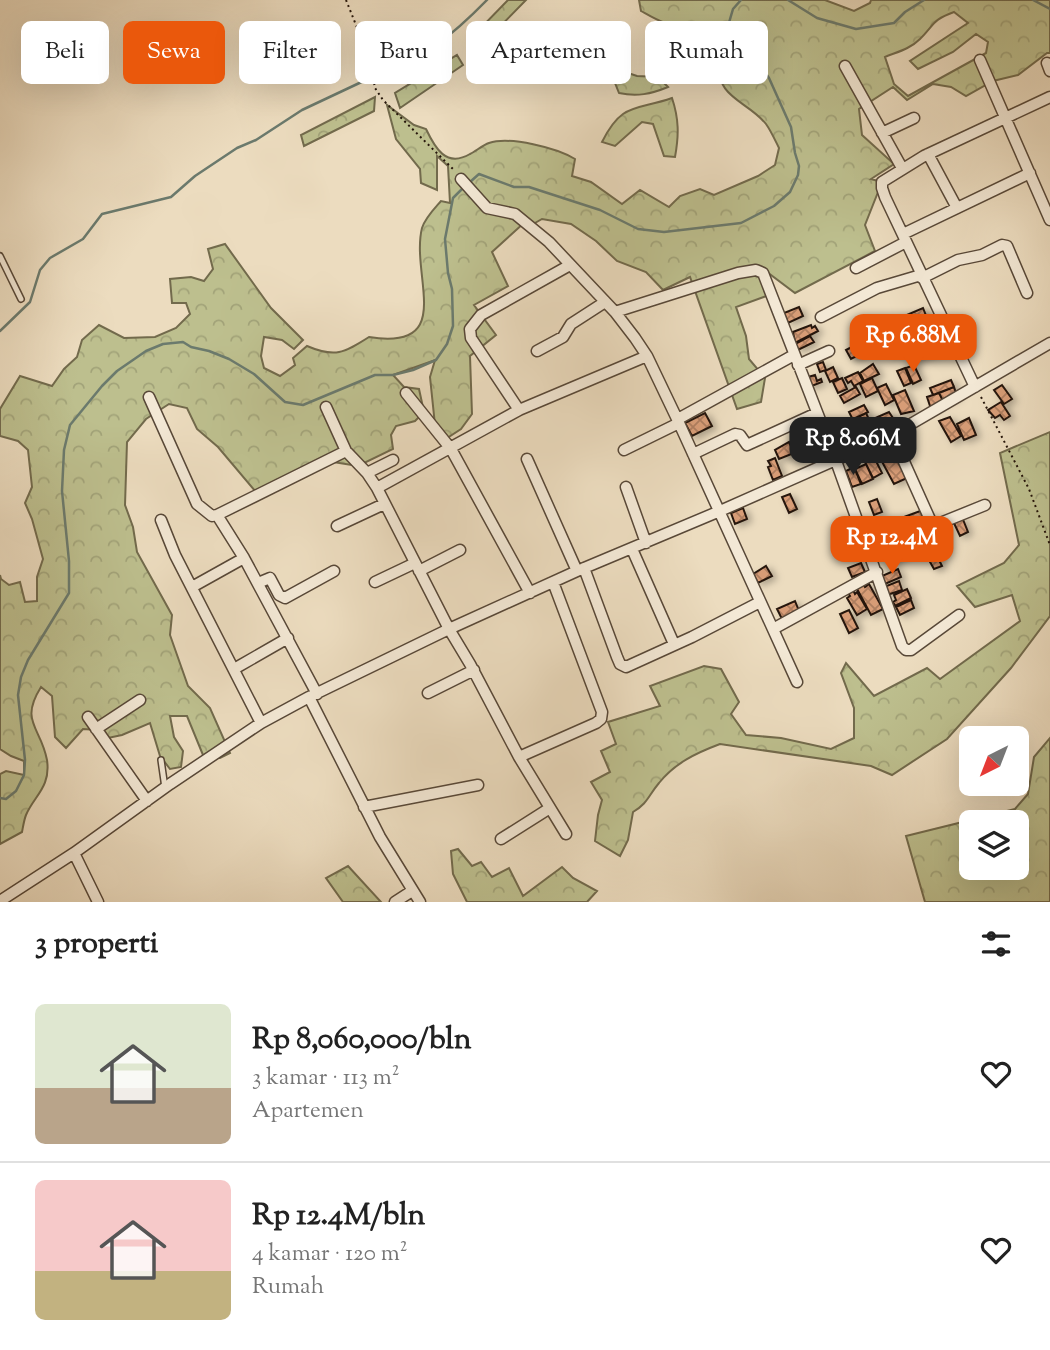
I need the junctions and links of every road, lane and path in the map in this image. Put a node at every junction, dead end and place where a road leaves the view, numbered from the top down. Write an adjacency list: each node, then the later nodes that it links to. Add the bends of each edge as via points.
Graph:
1 (346, 0): 11 (path, via 370,60 375,88)
2 (980, 60): 5 (street)
3 (845, 66): 7 (street)
4 (1050, 97): 5 (street)
5 (1004, 117): 8 (street); 10 (street)
6 (914, 118): 7 (street)
7 (883, 133): 9 (street)
8 (928, 154): 9 (street); 12 (street)
9 (902, 168): 14 (street, via 888,176 881,188)
10 (1030, 173): 12 (street); 13 (street)
11 (461, 179): 16 (street, via 487,208 526,221)
12 (957, 208): 14 (street)
13 (1050, 220)
14 (904, 238): 17 (street); 18 (street)
15 (0, 256): 20 (lane)
16 (570, 265): 21 (street); 33 (street, via 481,315 470,329 471,338)
17 (856, 268)
18 (922, 276): 19 (street, via 1007,246); 23 (street, via 877,288); 29 (street)
19 (1027, 293)
20 (22, 299)
21 (605, 302): 22 (street); 25 (street, via 571,324 563,337)
22 (615, 312): 27 (street); 28 (street, via 756,270 767,280)
23 (821, 317)
24 (1050, 343): 29 (street)
25 (537, 351)
26 (829, 351): 28 (street)
27 (647, 356): 33 (street); 35 (street)
28 (796, 360): 34 (street); 35 (street)
29 (975, 387): 36 (street); 56 (path, via 1028,489)
30 (406, 393): 37 (street)
31 (149, 397): 50 (street, via 197,504 208,515)
32 (327, 407): 39 (street)
33 (519, 410): 37 (street)
34 (817, 413): 40 (street, via 747,445 736,434); 43 (street)
35 (678, 421): 38 (street); 40 (street)
36 (892, 435): 43 (street); 53 (street)
37 (451, 449): 46 (street); 68 (street)
38 (624, 450)
39 (345, 451): 44 (street); 50 (street)
40 (693, 454): 49 (street)
41 (527, 459): 61 (street)
42 (393, 460): 44 (street)
43 (836, 461): 49 (street); 63 (street)
44 (366, 473): 46 (street)
45 (626, 487): 54 (street)
46 (377, 488): 47 (street)
47 (384, 504): 52 (street); 60 (street)
48 (985, 505): 53 (street)
49 (720, 512): 54 (street); 69 (street)
50 (218, 515): 59 (street)
51 (160, 520): 67 (street)
52 (337, 526)
53 (933, 526): 55 (street)
54 (646, 543): 57 (street)
55 (941, 544)
56 (1050, 545)
57 (632, 549): 61 (street); 74 (street)
58 (460, 550): 60 (street)
59 (244, 558): 66 (street); 67 (street)
60 (417, 567): 64 (street); 71 (street)
61 (581, 570): 65 (street); 74 (street, via 621,664 633,665)
62 (334, 571): 66 (street, via 285,598 270,578)
63 (877, 572): 70 (street, via 896,634 906,650); 72 (street)
64 (374, 582)
65 (553, 582): 68 (street); 84 (street, via 601,719)
66 (258, 583): 73 (street)
67 (192, 587): 75 (street)
68 (530, 593): 71 (street)
69 (760, 602): 72 (street); 74 (street)
70 (959, 615)
71 (449, 629): 76 (street); 79 (street)
72 (773, 629): 77 (street)
73 (288, 639): 75 (street); 79 (street)
74 (674, 644)
75 (234, 669): 82 (street)
76 (474, 670): 78 (street); 84 (street)
77 (797, 682)
78 (428, 693)
79 (313, 696): 82 (street); 89 (street)
80 (140, 700): 83 (street)
81 (88, 717): 83 (street)
82 (261, 723): 87 (street)
83 (96, 729): 88 (street)
84 (519, 757): 90 (street)
85 (161, 760): 87 (lane)
86 (478, 785): 89 (street)
87 (165, 788): 88 (street)
88 (147, 801): 93 (street)
89 (364, 807): 94 (street)
90 (550, 808): 91 (street); 92 (street)
91 (566, 834)
92 (501, 839)
93 (74, 853): 95 (street); 96 (street)
94 (412, 891): 97 (street); 98 (street)
95 (0, 901)
96 (99, 902)
97 (395, 902)
98 (419, 902)

